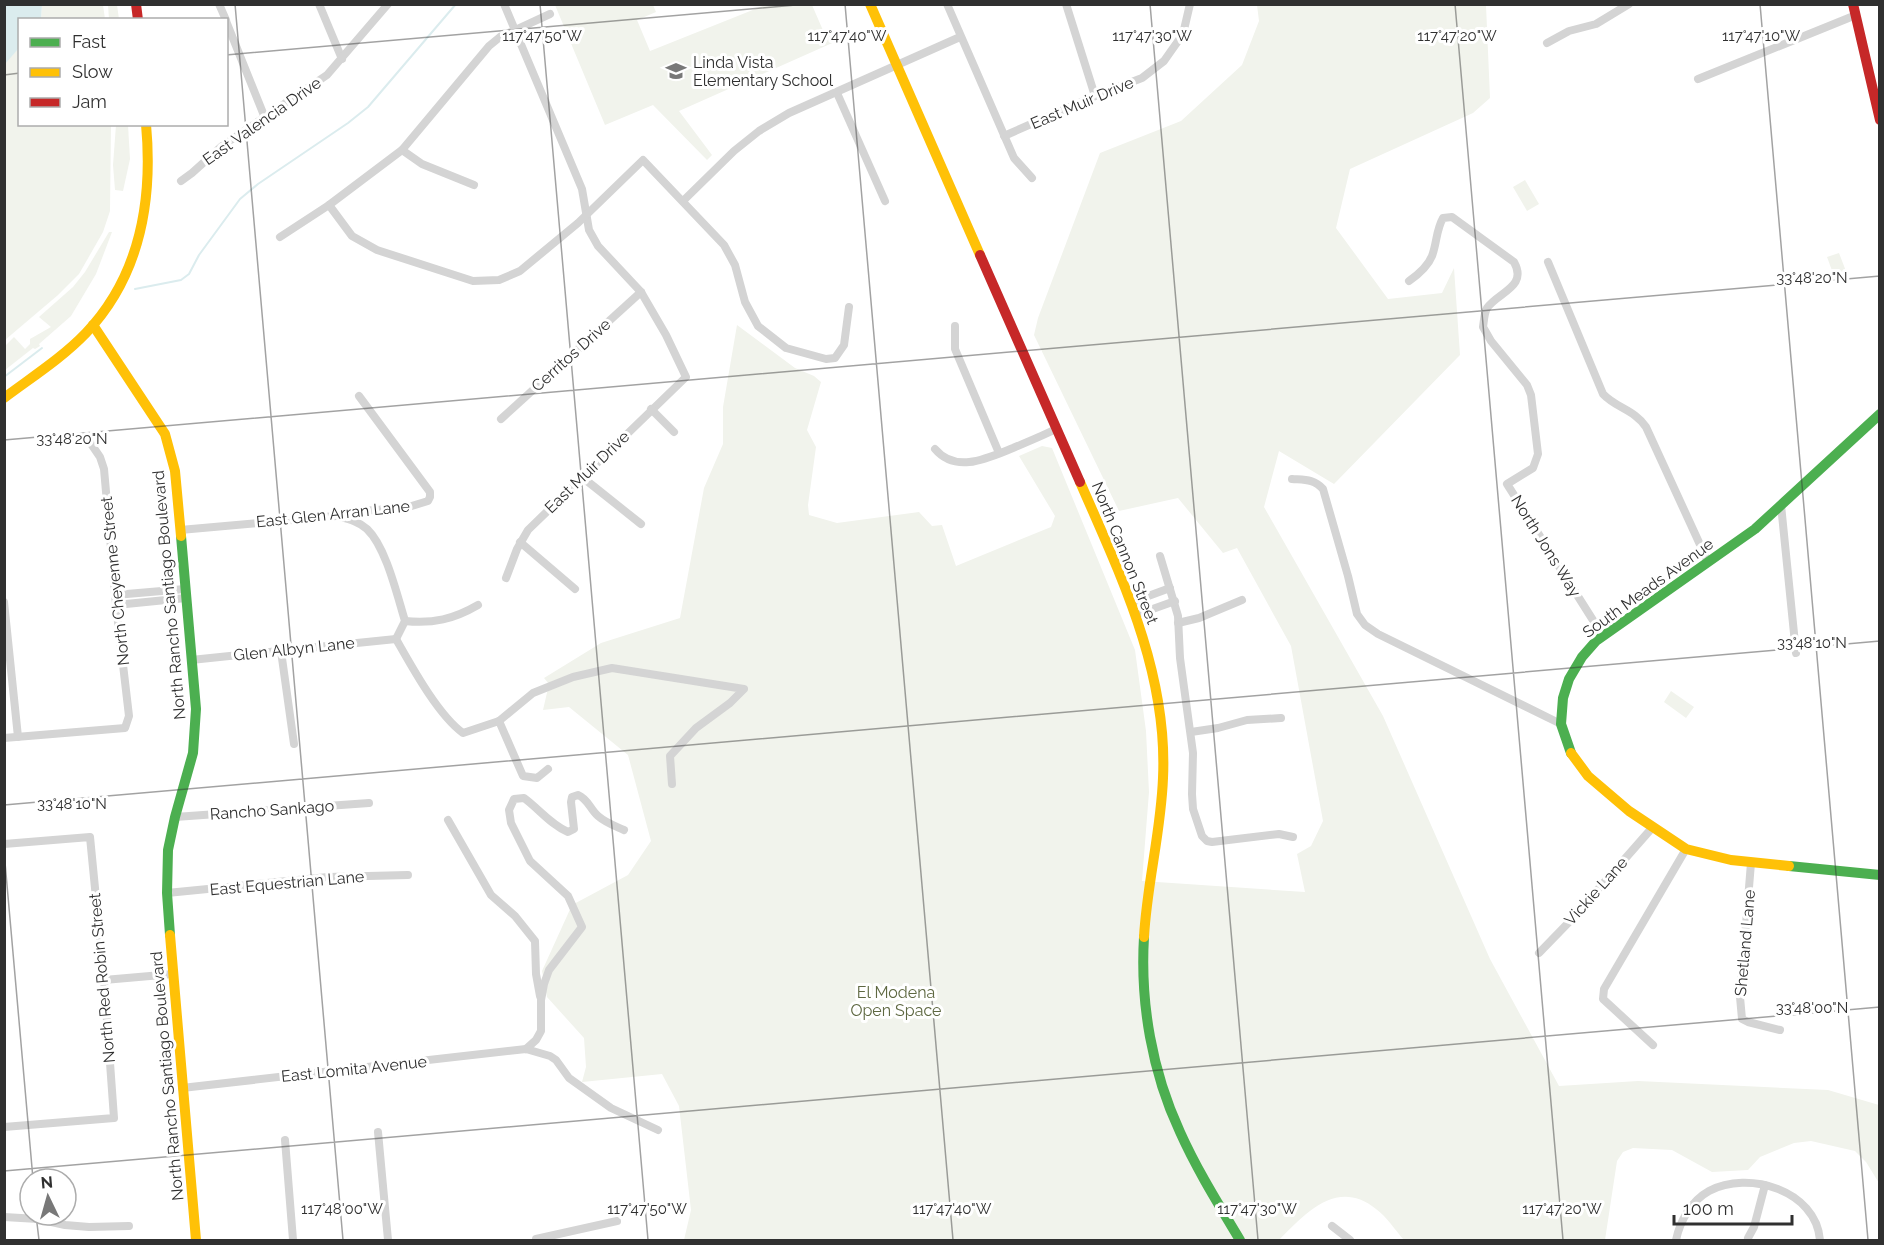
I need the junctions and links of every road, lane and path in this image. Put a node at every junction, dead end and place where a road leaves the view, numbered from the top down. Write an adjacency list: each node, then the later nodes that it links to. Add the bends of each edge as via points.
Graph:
1 (219, 4): 12 (street)
2 (320, 4): 17 (street)
3 (388, 4): 17 (street, East Valencia Drive)
4 (504, 4): 13 (street)
5 (870, 4): 18 (street, North Cannon Street)
6 (946, 4): 14 (street)
7 (1066, 4): 21 (street)
8 (1190, 4): 21 (street, East Muir Drive, via 1183,34 1164,60 1142,78)
9 (1629, 4): 16 (street, via 1596,24 1569,31)
10 (1855, 10): 19 (street); 23 (street)
11 (550, 14): 13 (street)
12 (225, 18)
13 (514, 29): 26 (street, via 489,46); 33 (street, via 582,189)
14 (960, 37): 18 (street); 25 (street)
15 (230, 39): 22 (street)
16 (1547, 43)
17 (342, 58): 22 (street, East Valencia Drive, via 327,75)
18 (897, 66): 20 (street); 46 (street, North Cannon Street)
19 (1698, 79)
20 (837, 93): 30 (street, via 789,113 759,131); 31 (street)
21 (1095, 96): 25 (street, East Muir Drive)
22 (265, 118): 28 (street, East Valencia Drive)
23 (1880, 120)
24 (146, 126): 39 (street, via 149,171 142,229 122,282)
25 (1004, 136): 27 (street, via 1014,158)
26 (402, 150): 29 (street, via 422,164); 32 (street)
27 (1032, 178)
28 (181, 181)
29 (474, 185)
30 (682, 201): 33 (street, via 643,160); 38 (street, via 724,245 758,326 786,348 835,358 844,345)
31 (885, 201)
32 (329, 205): 33 (street, via 352,236 377,250 473,281 499,280 520,271); 34 (street)
33 (587, 216): 37 (street, via 598,246)
34 (280, 237)
35 (1548, 262): 59 (street, via 1603,394 1635,414 1646,426)
36 (1409, 281): 74 (street, North Jons Way, via 1432,256 1443,218 1452,217 1462,223 1518,268 1513,287 1487,309 1483,327 1531,395 1538,454 1533,468 1507,484)
37 (641, 292): 43 (street, East Muir Drive, via 686,377); 45 (street, Cerritos Drive)
38 (849, 307)
39 (93, 325): 42 (street); 56 (street, North Rancho Santiago Boulevard, via 165,434 175,471)
40 (955, 326): 50 (street, via 955,350)
41 (359, 396): 54 (street, East Glen Arran Lane, via 430,497 405,508)
42 (4, 398)
43 (651, 409): 47 (street); 51 (street, East Muir Drive)
44 (1880, 414): 53 (street, South Meads Avenue)
45 (501, 419)
46 (1056, 429): 50 (street); 68 (street, North Cannon Street)
47 (674, 432)
48 (87, 438): 64 (street, North Cheyenne Street, via 104,469)
49 (935, 449): 50 (street, via 944,458 957,462 975,462)
50 (999, 453)
51 (582, 477): 55 (street); 57 (street, East Muir Drive)
52 (1292, 478): 81 (street, via 1311,480 1323,489 1359,619 1365,625)
53 (1781, 505): 59 (street, South Meads Avenue); 77 (street)
54 (336, 516): 56 (street, East Glen Arran Lane); 72 (street, via 361,524 379,545)
55 (641, 524)
56 (180, 530): 63 (street, North Rancho Santiago Boulevard)
57 (520, 542): 60 (street, East Muir Drive); 62 (street)
58 (1160, 556): 61 (street)
59 (1708, 562): 74 (street, South Meads Avenue)
60 (506, 578)
61 (1170, 588): 66 (street); 68 (street)
62 (575, 589)
63 (186, 594): 64 (street); 69 (street); 78 (street, North Rancho Santiago Boulevard)
64 (116, 595): 69 (street, North Cheyenne Street)
65 (1242, 600): 73 (street)
66 (1174, 601): 71 (street); 73 (street)
67 (4, 602): 83 (street)
68 (1131, 602): 71 (street, North Cannon Street)
69 (116, 604): 83 (street, North Cheyenne Street, via 129,716 125,728)
70 (478, 605): 72 (street, via 444,620)
71 (1136, 615): 122 (street, North Cannon Street, via 1158,698 1164,767 1144,937 1148,1028 1176,1126)
72 (405, 621): 75 (street)
73 (1178, 623): 82 (street)
74 (1603, 636): 81 (street, South Meads Avenue, via 1582,657 1569,679)
75 (396, 639): 76 (street, Glen Albyn Lane); 80 (street, via 454,726 463,733)
76 (281, 651): 78 (street, Glen Albyn Lane); 85 (street)
77 (1796, 653)
78 (191, 660): 89 (street, North Rancho Santiago Boulevard, via 196,709 193,753)
79 (1281, 718): 82 (street, via 1247,720)
80 (499, 722): 86 (street, via 523,776 537,778); 87 (street, via 533,693 573,677 612,668 744,689 696,728 670,756)
81 (1561, 724): 91 (street, South Meads Avenue, via 1572,755 1588,776)
82 (1191, 732): 93 (street, via 1192,801 1200,833 1207,841 1279,834)
83 (18, 737): 84 (street)
84 (4, 738)
85 (294, 744)
86 (548, 770)
87 (672, 784)
88 (369, 803): 89 (street, Rancho Sankago)
89 (175, 817): 99 (street, North Rancho Santiago Boulevard, via 168,850)
90 (448, 820): 103 (street, via 491,895 515,915 535,941)
91 (1652, 828): 95 (street, South Meads Avenue); 100 (street, Vickie Lane)
92 (624, 830): 103 (street, via 597,815 578,795 572,797 574,829 568,832 524,798 514,799 509,810 511,823 530,861 568,896 582,927 549,970)
93 (1293, 837)
94 (4, 844): 102 (street, North Red Robin Street, via 90,837)
95 (1686, 849): 96 (street, South Meads Avenue); 105 (street, via 1604,990 1603,999)
96 (1751, 863): 98 (street, South Meads Avenue); 104 (street, Shetland Lane, via 1740,1011 1742,1019 1748,1022)
97 (408, 875): 99 (street, East Equestrian Lane, via 328,877)
98 (1880, 875)
99 (167, 893): 101 (street, North Rancho Santiago Boulevard)
100 (1539, 953)
101 (173, 974): 102 (street); 107 (street, North Rancho Santiago Boulevard)
102 (104, 980): 108 (street, North Red Robin Street, via 114,1118)
103 (541, 1000): 106 (street, via 541,1031)
104 (1780, 1030)
105 (1653, 1045)
106 (526, 1049): 107 (street, East Lomita Avenue); 109 (street, via 550,1056 569,1078 611,1108)
107 (182, 1088): 118 (street, North Rancho Santiago Boulevard)
108 (4, 1127)
109 (658, 1130)
110 (378, 1132): 120 (street)
111 (285, 1140): 119 (street)
112 (1765, 1185): 117 (street); 124 (street, via 1747,1182 1708,1191 1682,1221); 125 (street, via 1800,1202 1815,1222)
113 (4, 1218): 115 (street, via 38,1219 65,1226)
114 (617, 1221): 121 (street)
115 (129, 1226)
116 (1332, 1226): 123 (street)
117 (1748, 1238)
118 (196, 1240)
119 (293, 1240)
120 (388, 1240)
121 (536, 1240)
122 (1240, 1240)
123 (1350, 1240)
124 (1676, 1240)
125 (1820, 1240)

